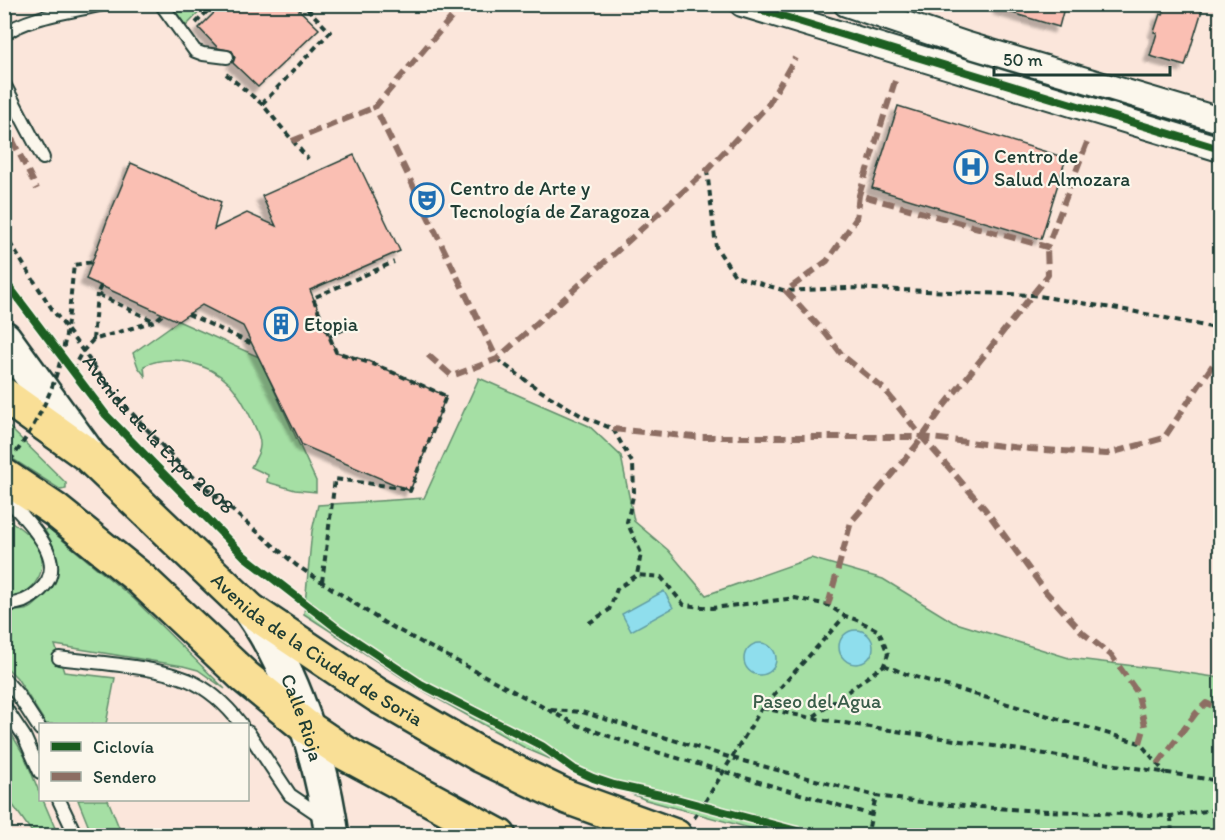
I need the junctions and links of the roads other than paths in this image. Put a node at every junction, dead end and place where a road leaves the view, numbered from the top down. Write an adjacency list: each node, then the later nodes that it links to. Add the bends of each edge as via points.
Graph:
1 (103, 4): 5 (lane, via 30,22)
2 (160, 4): 6 (lane, via 195,51)
3 (742, 4): 9 (street)
4 (846, 4): 8 (street, via 968,45)
5 (4, 35)
6 (227, 57)
7 (4, 84): 10 (lane)
8 (1220, 117)
9 (1221, 149)
10 (43, 158)
11 (4, 338): 13 (main road)
12 (4, 395): 13 (main road, Avenida de la Ciudad de Soria)
13 (88, 455): 17 (main road, Avenida de la Ciudad de Soria)
14 (4, 476): 24 (main road, via 55,510 141,579)
15 (4, 495): 16 (lane, via 46,545 51,568 42,590 20,603)
16 (4, 604)
17 (250, 610): 24 (main road, Calle Rioja, via 285,670); 30 (main road, Avenida de la Ciudad de Soria, via 377,695 482,756 567,797)
18 (59, 658): 21 (lane, via 169,674 190,681)
19 (4, 679): 22 (lane)
20 (4, 706): 25 (lane, via 24,736)
21 (241, 723)
22 (39, 727)
23 (249, 734): 27 (lane, via 290,795)
24 (310, 741): 27 (main road, Calle Rioja); 29 (main road, via 345,753)
25 (39, 770)
26 (61, 801): 28 (lane)
27 (331, 829)
28 (76, 836)
29 (499, 836)
30 (675, 836)

